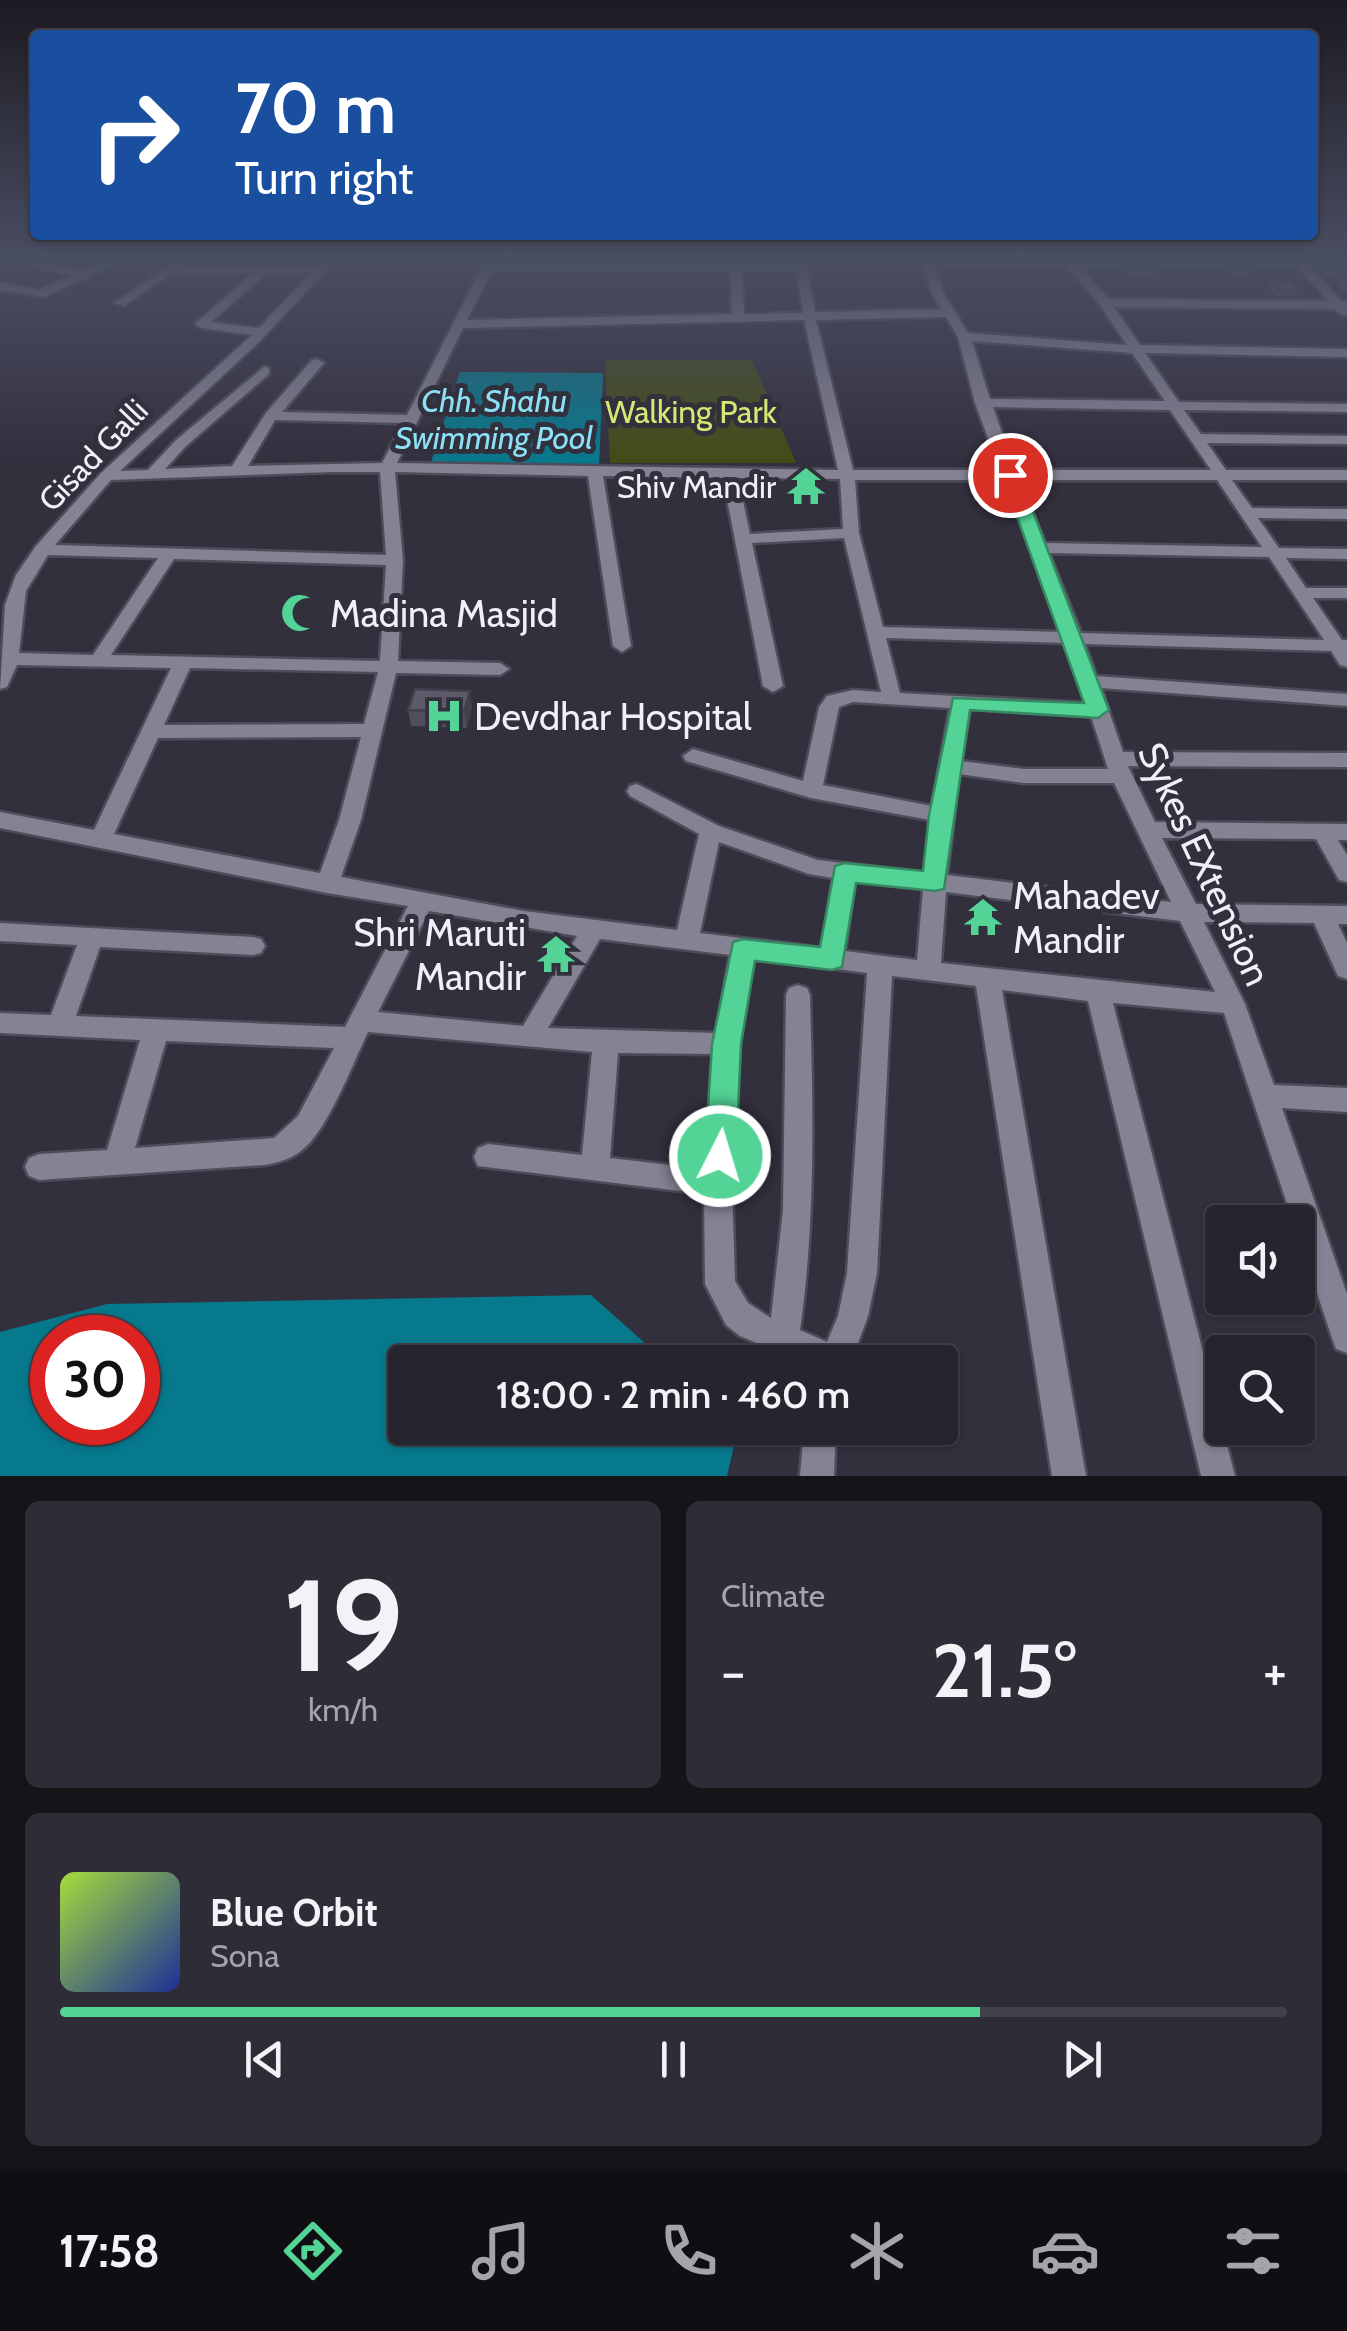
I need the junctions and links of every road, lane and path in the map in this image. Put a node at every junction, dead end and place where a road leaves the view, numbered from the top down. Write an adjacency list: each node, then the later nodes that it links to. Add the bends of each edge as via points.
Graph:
1 (215, 326): 7 (street)
2 (266, 326): 7 (street, Gisad Galli)
3 (457, 326): 17 (street)
4 (812, 326): 26 (street)
5 (956, 326): 8 (street, Sykes EXtension)
6 (1118, 326): 9 (street)
7 (260, 332): 29 (street, Gisad Galli)
8 (964, 337): 9 (street); 13 (street, Sykes EXtension)
9 (1132, 348): 10 (street); 14 (street)
10 (1347, 353)
11 (317, 363): 16 (street)
12 (264, 371): 24 (street)
13 (982, 403): 14 (street); 27 (street, Sykes EXtension)
14 (1172, 406): 15 (street); 18 (street)
15 (1347, 408)
16 (271, 416): 17 (street); 20 (street)
17 (410, 419): 21 (street)
18 (1194, 438): 19 (street); 25 (street)
19 (1347, 440)
20 (239, 468): 21 (street); 24 (street)
21 (388, 468): 22 (street); 39 (street)
22 (594, 470): 23 (street); 44 (street)
23 (729, 472): 26 (street); 33 (street)
24 (153, 473): 29 (street)
25 (1219, 474): 27 (street); 28 (street); 30 (street)
26 (846, 475): 27 (street); 32 (street)
27 (1010, 475): 34 (street, Sykes EXtension)
28 (1347, 475)
29 (106, 476): 35 (street, Gisad Galli)
30 (1245, 513): 31 (street); 36 (street)
31 (1347, 514)
32 (851, 533): 33 (street); 42 (street)
33 (743, 538): 53 (street)
34 (1038, 548): 36 (street); 43 (street, Sykes EXtension)
35 (42, 550): 37 (street); 46 (street, Gisad Galli, via 10,605)
36 (1272, 552): 38 (street); 40 (street)
37 (169, 554): 39 (street); 47 (street)
38 (1347, 554)
39 (395, 560): 49 (street)
40 (1300, 593): 41 (street); 45 (street)
41 (1347, 593)
42 (875, 632): 43 (street); 54 (street)
43 (1074, 638): 45 (street); 51 (street, Sykes EXtension)
44 (622, 646)
45 (1344, 651)
46 (12, 659): 47 (street); 52 (street, Gisad Galli)
47 (98, 660): 48 (street)
48 (184, 660): 49 (street); 59 (street)
49 (388, 664): 50 (street); 58 (street)
50 (500, 669)
51 (1088, 682): 55 (street); 57 (street, Sykes EXtension)
52 (0, 683)
53 (774, 686)
54 (892, 698): 56 (street); 64 (street, via 834,700)
55 (1347, 700)
56 (960, 703): 57 (street); 62 (street)
57 (1098, 710): 63 (street, Sykes EXtension)
58 (370, 730): 59 (street); 76 (street)
59 (150, 732): 72 (street)
60 (693, 756): 64 (street)
61 (1347, 760): 63 (street)
62 (949, 766): 63 (street, via 1024,776); 66 (street)
63 (1119, 768): 68 (street, Sykes EXtension)
64 (811, 790): 66 (street)
65 (637, 791): 69 (street)
66 (941, 815): 75 (street)
67 (1, 822): 72 (street)
68 (1150, 830): 70 (street); 78 (street, Sykes EXtension)
69 (711, 831): 73 (street); 83 (street)
70 (1323, 832): 71 (street); 74 (street)
71 (1347, 832)
72 (100, 840): 76 (street)
73 (844, 872): 75 (street); 86 (street)
74 (1347, 874)
75 (935, 882): 78 (street); 89 (street)
76 (327, 885): 77 (street)
77 (421, 902): 80 (street); 96 (street)
78 (1189, 913): 79 (street); 93 (street, Sykes EXtension)
79 (1335, 915): 88 (street)
80 (593, 930): 83 (street); 98 (street)
81 (0, 932): 82 (street)
82 (90, 940): 84 (street); 95 (street)
83 (686, 942): 85 (street)
84 (253, 946)
85 (743, 949): 86 (street); 100 (street)
86 (832, 960): 87 (street)
87 (880, 965): 89 (street); 112 (street, via 862,1273)
88 (1347, 969)
89 (928, 970): 90 (street)
90 (987, 976): 91 (street); 115 (street)
91 (1098, 992): 93 (street); 116 (street)
92 (798, 995): 110 (street, via 800,1199)
93 (1233, 1004): 101 (street, Sykes EXtension)
94 (0, 1023): 95 (street)
95 (60, 1024): 97 (street)
96 (355, 1029): 97 (street); 98 (street); 104 (street, via 308,1126 284,1149)
97 (156, 1030): 104 (street)
98 (530, 1037): 99 (street)
99 (606, 1043): 100 (street); 106 (street)
100 (727, 1044): 107 (street)
101 (1263, 1096): 102 (street); 108 (street, Sykes EXtension)
102 (1347, 1100)
103 (488, 1157): 106 (street)
104 (117, 1162): 105 (street)
105 (39, 1166)
106 (595, 1169): 107 (street)
107 (718, 1183): 110 (street, via 726,1299 750,1325)
108 (1340, 1299): 109 (street, Sykes EXtension)
109 (1347, 1338)
110 (783, 1339): 111 (street)
111 (797, 1345)
112 (841, 1345)
113 (819, 1445): 114 (street)
114 (817, 1476)
115 (1069, 1476)
116 (1218, 1476)

